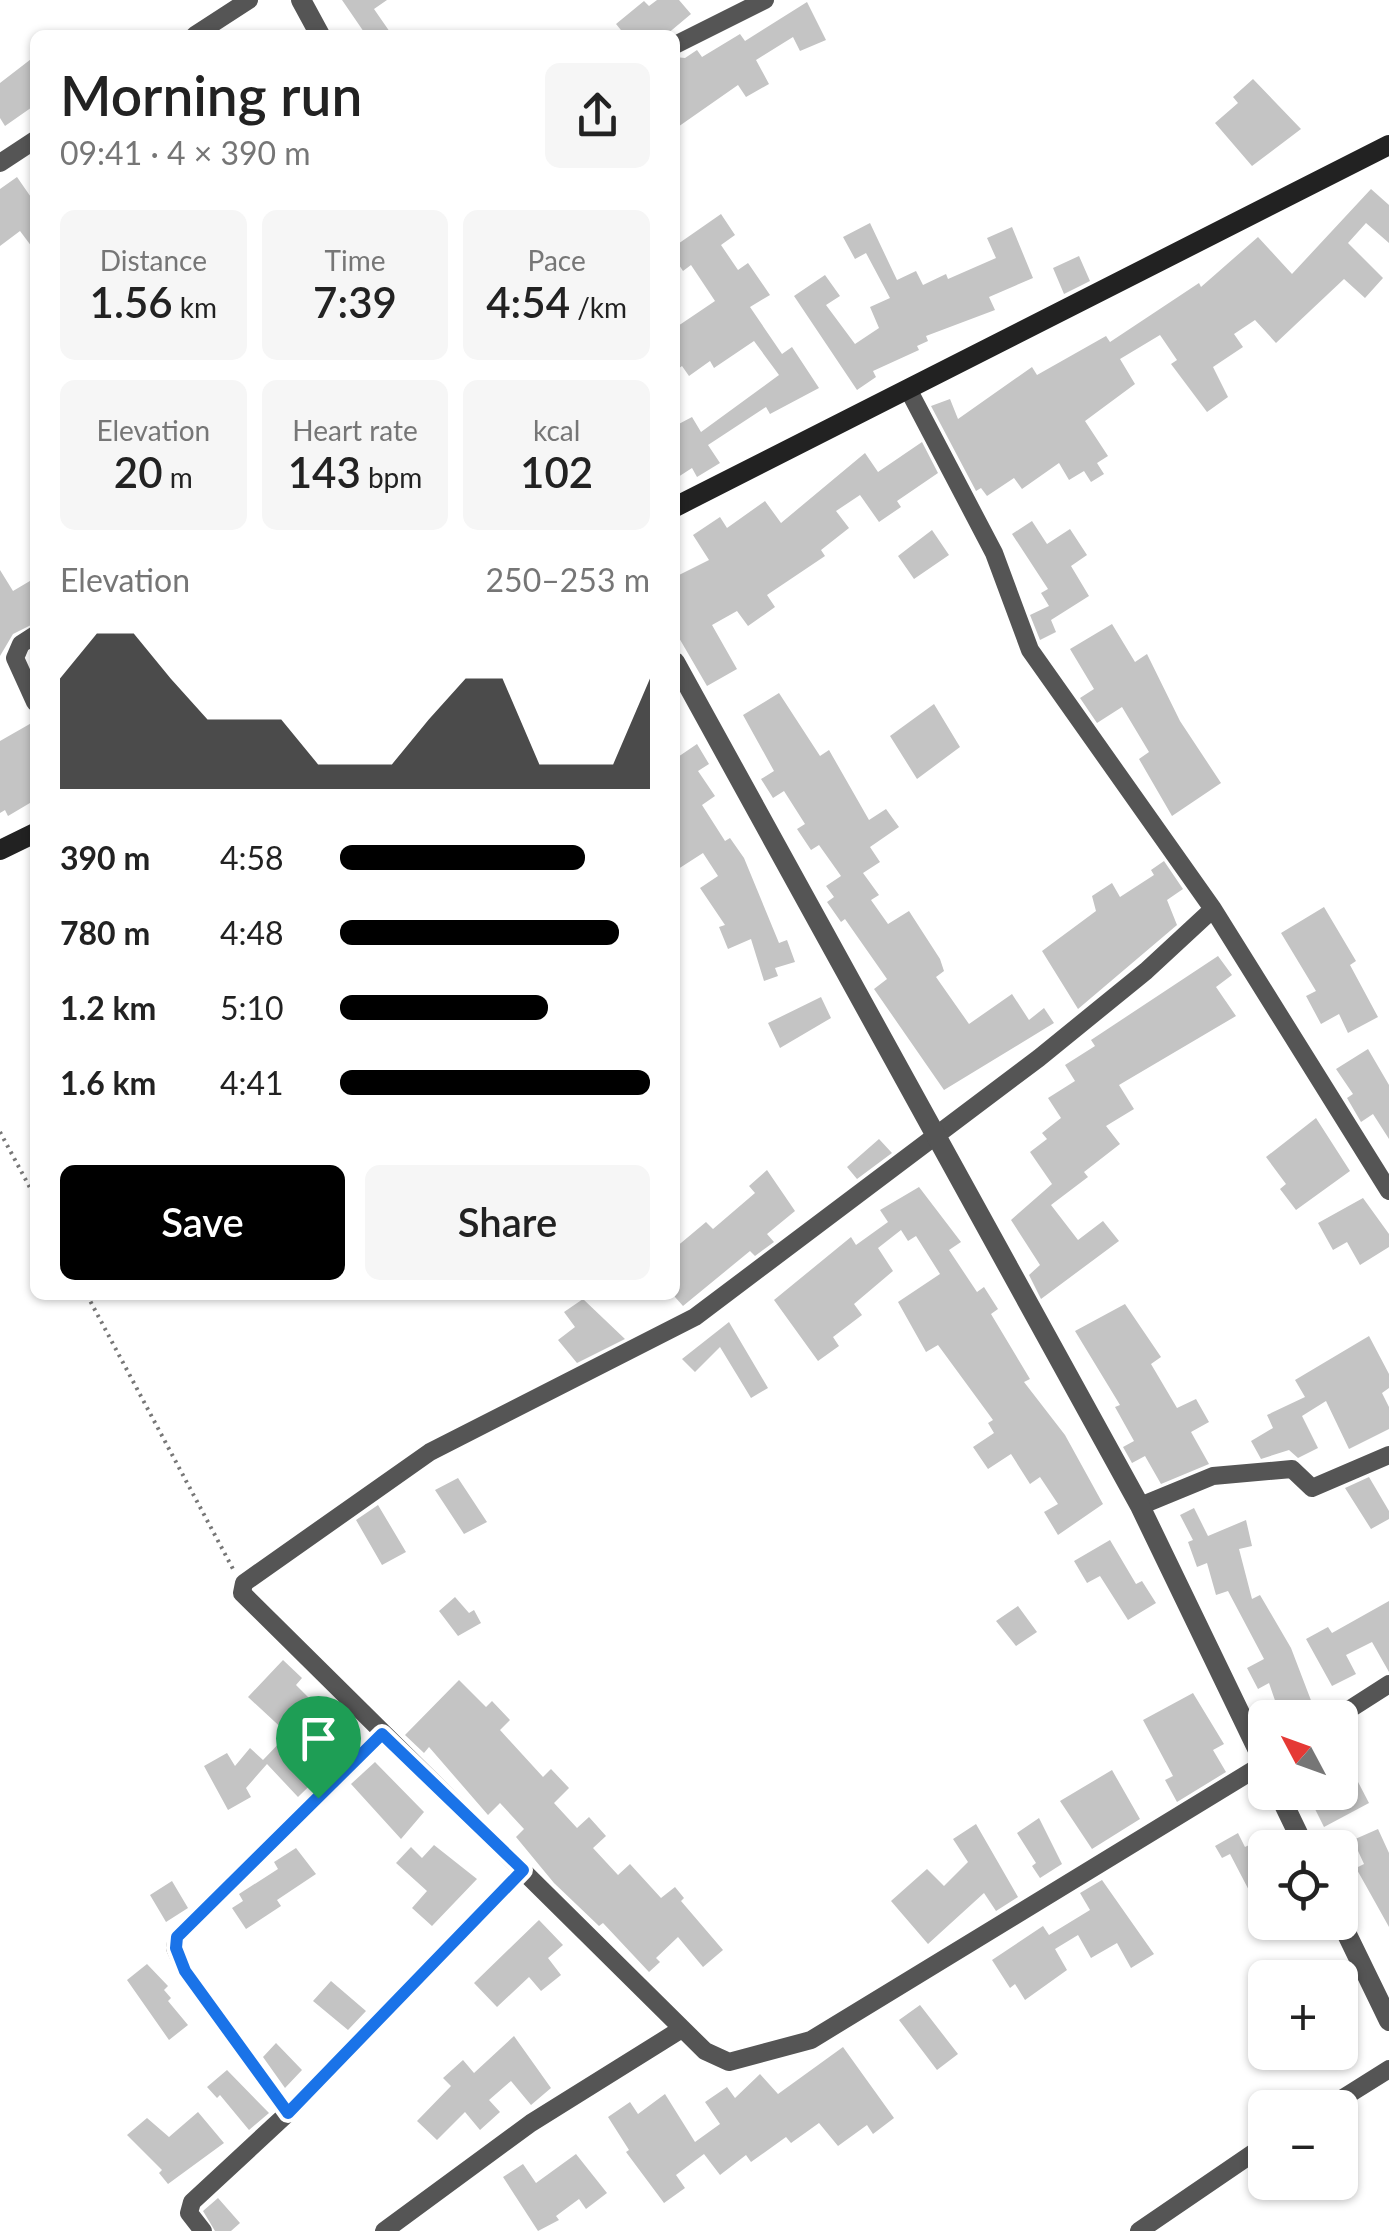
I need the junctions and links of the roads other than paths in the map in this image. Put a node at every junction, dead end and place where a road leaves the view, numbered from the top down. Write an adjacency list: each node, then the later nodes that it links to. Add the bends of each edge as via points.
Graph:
1 (249, 0): 4 (street)
2 (301, 0): 5 (street)
3 (765, 0): 6 (street)
4 (204, 30)
5 (317, 30)
6 (680, 42)
7 (30, 143): 9 (street)
8 (1389, 145): 10 (main road)
9 (0, 163)
10 (908, 389): 11 (main road); 17 (street, via 994,553 1030,650)
11 (680, 505)
12 (30, 639): 14 (street, via 15,658)
13 (680, 671): 18 (street)
14 (30, 691)
15 (30, 835): 16 (main road)
16 (0, 850)
17 (1213, 910): 18 (street); 19 (street)
18 (938, 1137): 21 (street); 25 (street, via 695,1316 430,1452 244,1583 246,1602)
19 (1389, 1192)
20 (1389, 1455): 21 (street, via 1312,1488 1292,1469 1213,1476)
21 (1140, 1506): 24 (street)
22 (1389, 1684): 23 (street)
23 (1358, 1704)
24 (1248, 1729)
25 (382, 1734): 27 (street); 33 (street, via 177,1937 185,1971)
26 (1248, 1774): 30 (street, via 811,2040 729,2062)
27 (523, 1870): 30 (street); 33 (street)
28 (1350, 1940): 29 (street)
29 (1389, 2021)
30 (680, 2030): 36 (street, via 531,2123)
31 (1389, 2069): 32 (street)
32 (1355, 2090)
33 (288, 2113): 35 (street, via 192,2202 189,2212)
34 (1248, 2157): 37 (street)
35 (204, 2231)
36 (384, 2231)
37 (1139, 2231)

